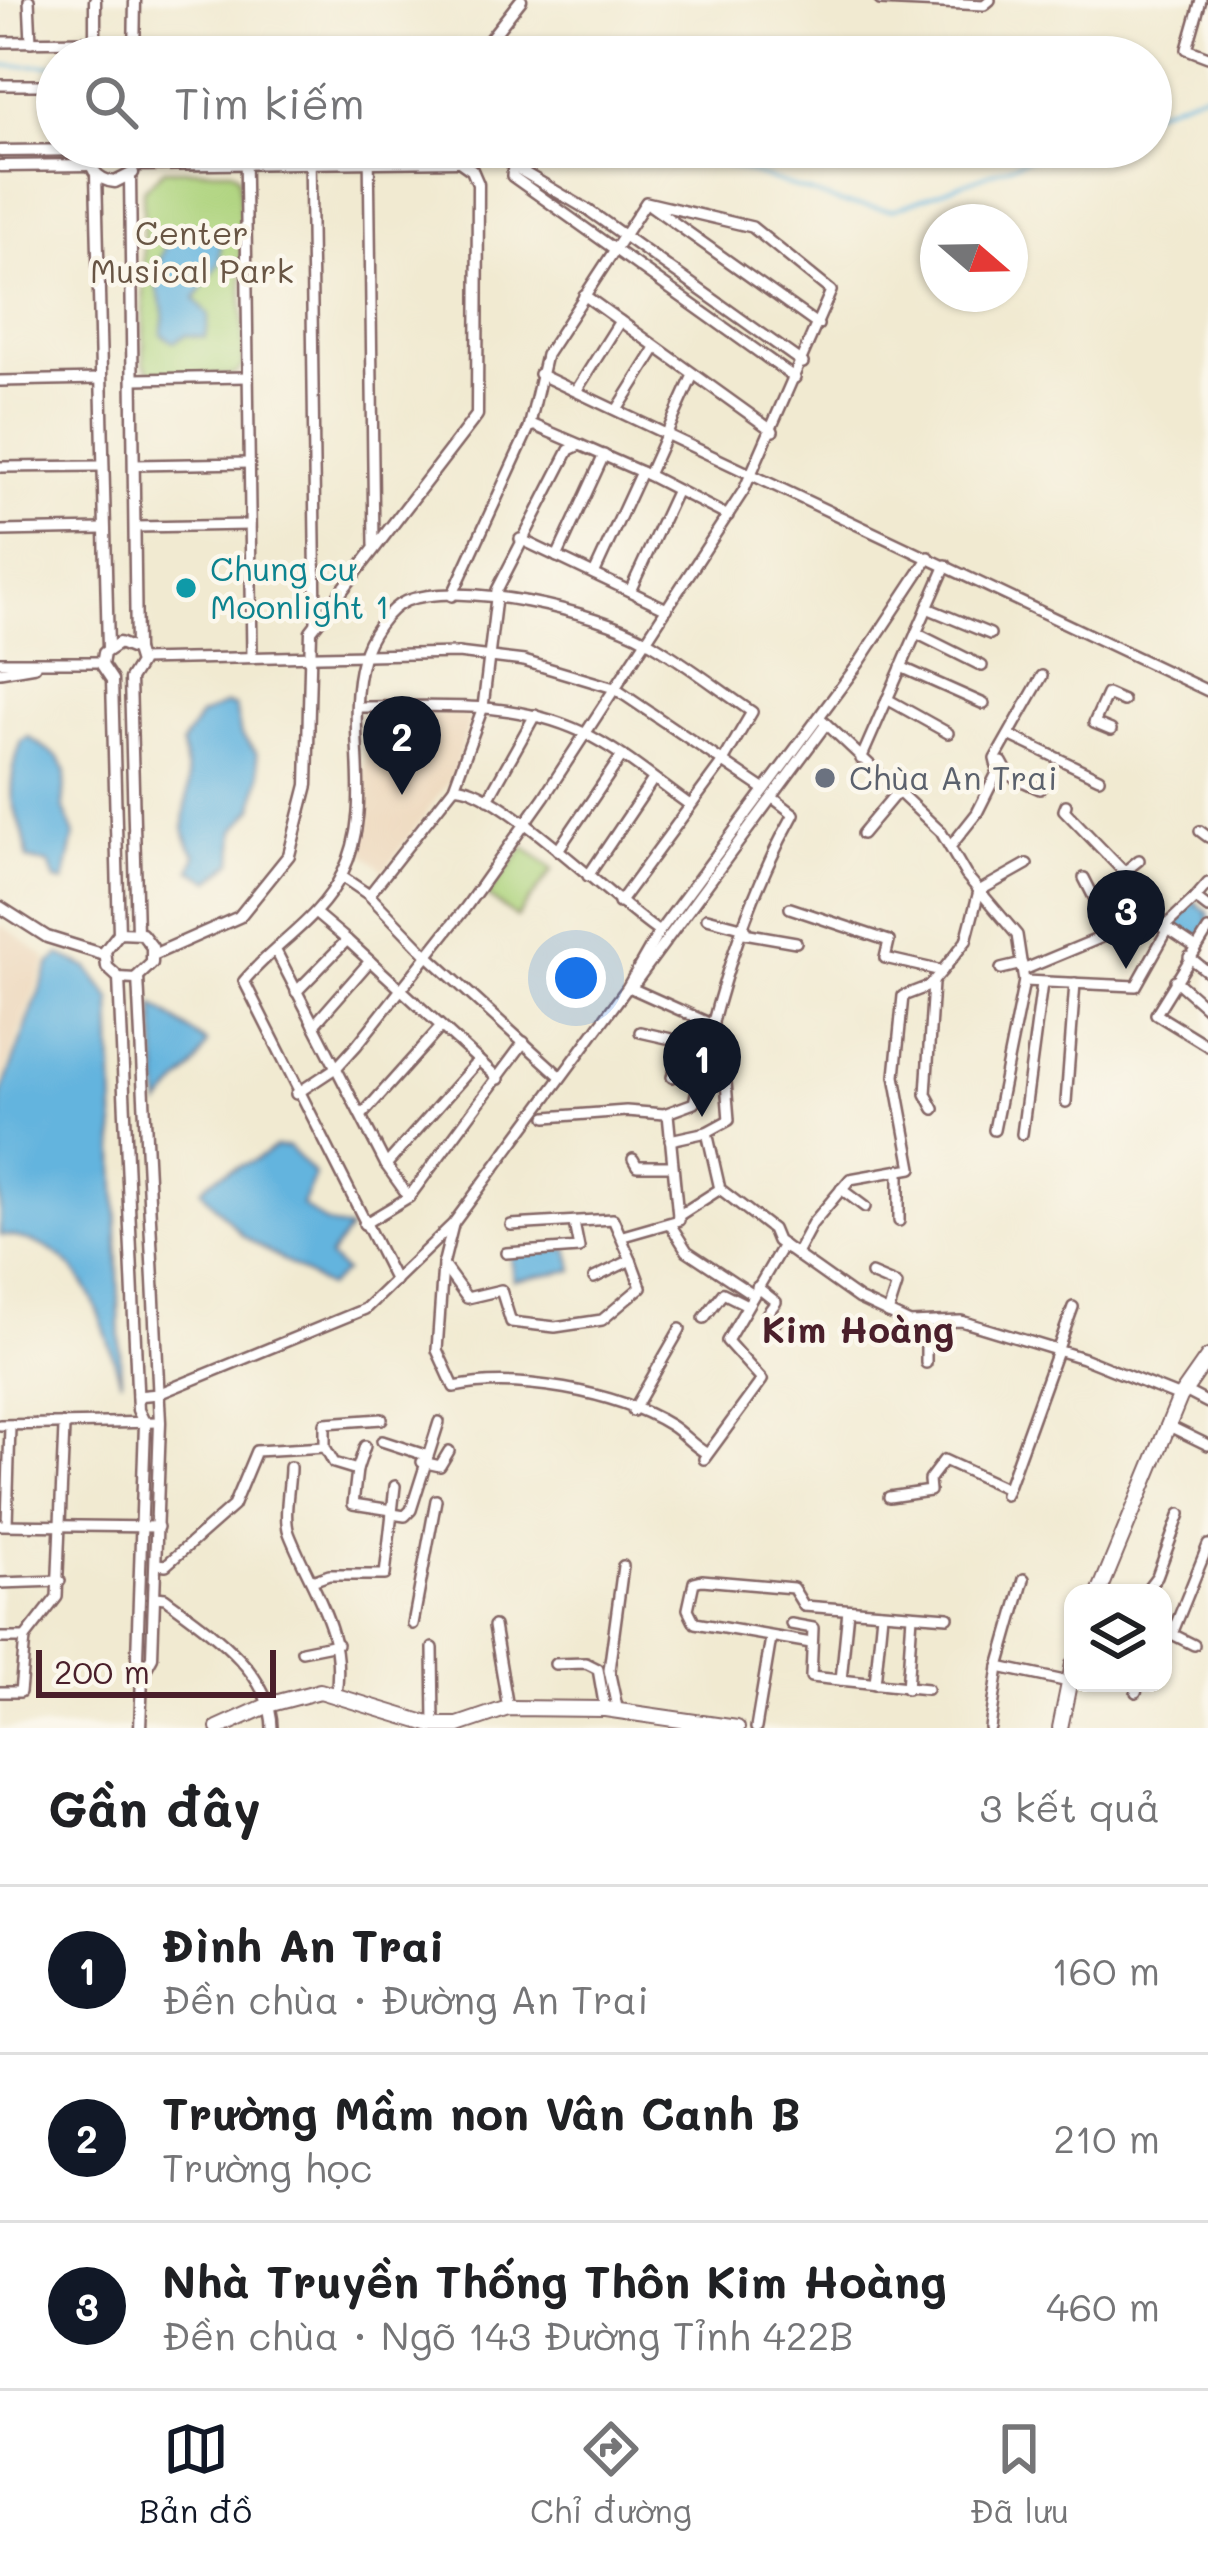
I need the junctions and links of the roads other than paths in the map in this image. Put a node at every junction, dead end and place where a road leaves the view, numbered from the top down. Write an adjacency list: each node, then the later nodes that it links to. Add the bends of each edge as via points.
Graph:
1 (29, 0): 13 (street)
2 (95, 0): 9 (street)
3 (135, 0): 4 (street); 10 (street)
4 (150, 0)
5 (521, 0): 11 (street)
6 (880, 0): 7 (street)
7 (990, 0)
8 (1204, 1): 15 (street, via 1187,49)
9 (95, 36)
10 (134, 36)
11 (493, 36)
12 (0, 42): 13 (street)
13 (31, 42): 14 (street)
14 (36, 42)
15 (1208, 57)
16 (36, 85): 17 (street)
17 (0, 86)
18 (36, 150): 19 (street)
19 (0, 151)
20 (0, 166): 21 (street)
21 (36, 168)
22 (46, 168): 30 (street)
23 (136, 168): 31 (street)
24 (245, 168): 42 (street)
25 (310, 168): 77 (street)
26 (372, 168): 67 (street)
27 (467, 168): 67 (street, via 478,184 480,402 469,431)
28 (513, 168): 34 (street, via 512,176)
29 (516, 168): 33 (street)
30 (93, 170): 31 (street, via 115,182); 44 (street)
31 (130, 177): 45 (street)
32 (646, 202): 33 (street); 37 (street); 37 (street, via 752,226 831,291)
33 (623, 236): 34 (street); 39 (street)
34 (614, 248): 35 (street); 43 (street)
35 (584, 295): 36 (street); 40 (street)
36 (620, 322): 38 (street); 47 (street)
37 (818, 325): 39 (street)
38 (656, 348): 41 (street); 48 (street)
39 (802, 363): 43 (street)
40 (539, 374): 47 (street); 49 (street)
41 (692, 375): 50 (street); 51 (street)
42 (248, 377): 45 (street); 54 (street)
43 (795, 378): 50 (street)
44 (100, 379): 46 (street); 56 (street)
45 (134, 380): 55 (street)
46 (0, 381)
47 (576, 391): 48 (street)
48 (617, 410): 51 (street)
49 (531, 424): 52 (street); 73 (street)
50 (773, 431): 59 (street)
51 (665, 432): 58 (street); 59 (street)
52 (580, 445): 53 (street); 66 (street, via 556,468)
53 (604, 455): 58 (street); 68 (street)
54 (249, 463): 55 (street); 62 (street)
55 (135, 465): 63 (street)
56 (102, 466): 57 (street); 64 (street)
57 (0, 467)
58 (644, 473): 60 (street); 71 (street)
59 (753, 474): 61 (street); 69 (street)
60 (676, 492): 61 (street); 72 (street)
61 (728, 516): 76 (street)
62 (250, 525): 63 (street); 85 (street)
63 (136, 527): 82 (street)
64 (103, 529): 65 (street); 81 (street)
65 (0, 531)
66 (520, 539): 68 (street); 74 (street)
67 (374, 545): 77 (street)
68 (557, 556): 71 (street)
69 (929, 557): 70 (street); 104 (street)
70 (946, 565): 75 (street); 97 (street)
71 (594, 574): 72 (street)
72 (630, 592): 76 (street)
73 (452, 596): 74 (street); 83 (street, via 401,604)
74 (494, 598): 80 (street, via 576,612); 84 (street)
75 (927, 608): 78 (street); 79 (street)
76 (667, 609): 80 (street)
77 (316, 622): 86 (street)
78 (916, 633): 90 (street); 91 (street)
79 (990, 634)
80 (646, 640): 96 (street); 112 (street, via 752,712)
81 (108, 648): 82 (street, via 125,643); 88 (street)
82 (138, 655): 85 (street); 94 (street)
83 (363, 655): 84 (street); 86 (street); 101 (street)
84 (488, 655): 96 (street); 102 (street)
85 (252, 656): 86 (street)
86 (306, 656): 156 (street, via 307,785 289,855 239,917)
87 (0, 662): 89 (street)
88 (102, 662): 89 (street); 95 (street)
89 (46, 663): 92 (street)
90 (982, 666)
91 (901, 667): 98 (street); 100 (street)
92 (0, 673)
93 (1042, 676): 108 (street)
94 (130, 679): 95 (street); 147 (street)
95 (112, 680): 149 (street)
96 (614, 688): 106 (street); 112 (street)
97 (1208, 691)
98 (887, 699): 107 (street); 111 (street)
99 (1123, 701): 105 (street, via 1107,694 1094,723)
100 (984, 704)
101 (360, 707): 102 (street); 130 (street, via 360,826)
102 (483, 707): 103 (street); 115 (street)
103 (535, 715): 106 (street); 120 (street)
104 (823, 720): 111 (street); 116 (street); 119 (street)
105 (1111, 730)
106 (585, 733): 109 (street); 123 (street)
107 (948, 733)
108 (1011, 736): 110 (street); 113 (street)
109 (621, 757): 114 (street); 126 (street)
110 (996, 758): 117 (street); 125 (street, via 998,771 977,813)
111 (860, 759): 118 (street)
112 (722, 763): 116 (street); 121 (street)
113 (1099, 778)
114 (652, 781): 121 (street); 131 (street)
115 (454, 787): 120 (street); 135 (street)
116 (762, 788): 148 (street)
117 (1040, 789)
118 (897, 792): 124 (street); 125 (street)
119 (772, 798): 146 (street, via 794,814); 173 (street, via 631,988)
120 (488, 799): 123 (street)
121 (690, 805): 138 (street)
122 (1066, 805): 129 (street)
123 (525, 823): 126 (street); 157 (street)
124 (862, 834)
125 (950, 847): 134 (street)
126 (558, 850): 131 (street)
127 (1139, 860): 129 (street)
128 (1027, 865): 134 (street)
129 (1124, 872): 136 (street)
130 (341, 876): 135 (street); 142 (street)
131 (588, 876): 138 (street)
132 (1084, 878): 144 (street)
133 (1208, 883): 137 (street)
134 (979, 891): 160 (street, via 958,957); 161 (street, via 1017,935)
135 (369, 895): 157 (street)
136 (1137, 896): 144 (street); 145 (street)
137 (1195, 898): 141 (street); 145 (street)
138 (619, 903): 148 (street)
139 (0, 907): 155 (street, via 47,938)
140 (790, 908): 160 (street, via 889,940 885,958)
141 (1208, 908)
142 (315, 913): 151 (street); 154 (street)
143 (707, 917): 146 (street)
144 (1104, 919): 161 (street, via 1112,933)
145 (1168, 929): 153 (street); 168 (street, via 1136,986)
146 (744, 931): 152 (street); 173 (street)
147 (137, 932): 149 (street); 156 (street)
148 (659, 932): 182 (street)
149 (119, 933): 155 (street)
150 (1207, 934): 153 (street)
151 (347, 940): 158 (street); 170 (street)
152 (796, 942)
153 (1192, 952): 162 (street); 165 (street)
154 (277, 953): 170 (street); 185 (street, via 244,981)
155 (105, 955): 164 (street)
156 (153, 955): 163 (street)
157 (427, 955): 169 (street); 176 (street)
158 (370, 961): 169 (street); 172 (street)
159 (1001, 969): 161 (street)
160 (942, 971): 166 (street)
161 (1023, 972): 167 (street); 191 (street)
162 (1208, 972)
163 (138, 977): 164 (street); 228 (street)
164 (119, 978): 230 (street)
165 (1175, 980): 171 (street); 177 (street, via 1156,1014)
166 (933, 983): 187 (street, via 926,1094); 198 (street, via 903,996 895,1076 912,1168)
167 (1042, 983): 168 (street); 193 (street)
168 (1076, 983): 186 (street)
169 (401, 991): 174 (street); 181 (street)
170 (296, 992): 172 (street)
171 (1208, 1010)
172 (314, 1025): 181 (street)
173 (713, 1025): 178 (street)
174 (440, 1028): 179 (street); 189 (street)
175 (640, 1032): 178 (street)
176 (524, 1042): 182 (street); 184 (street)
177 (1208, 1046)
178 (706, 1047): 180 (street)
179 (477, 1062): 184 (street); 196 (street)
180 (702, 1062): 183 (street, via 677,1062); 188 (street, via 694,1103); 192 (street, via 724,1057 729,1120)
181 (337, 1067): 185 (street); 189 (street)
182 (559, 1075): 207 (street)
183 (672, 1077)
184 (499, 1079): 201 (street)
185 (296, 1094): 206 (street)
186 (1066, 1102)
187 (934, 1108)
188 (668, 1114): 190 (street); 194 (street)
189 (362, 1115): 196 (street)
190 (547, 1117)
191 (994, 1130)
192 (707, 1132): 194 (street); 199 (street)
193 (1022, 1134)
194 (670, 1140): 197 (street)
195 (633, 1160): 197 (street)
196 (386, 1165): 201 (street)
197 (670, 1166): 203 (street)
198 (899, 1170): 200 (street, via 850,1179); 204 (street)
199 (720, 1189): 203 (street); 210 (street)
200 (841, 1189): 202 (street); 212 (street)
201 (409, 1197): 206 (street)
202 (866, 1207)
203 (674, 1220): 209 (street); 218 (street, via 687,1251)
204 (899, 1221)
205 (574, 1223): 208 (street); 209 (street, via 609,1216); 211 (street, via 579,1248)
206 (364, 1224): 217 (street)
207 (453, 1224): 214 (street); 217 (street)
208 (511, 1225)
209 (623, 1236): 213 (street)
210 (783, 1245): 212 (street); 218 (street)
211 (506, 1253)
212 (796, 1254): 220 (street)
213 (631, 1260): 214 (street, via 643,1284 612,1314 555,1328 509,1322 501,1290 467,1298); 216 (street)
214 (442, 1265): 232 (street, via 437,1350 454,1388 502,1379)
215 (871, 1274): 220 (street, via 897,1285)
216 (594, 1278)
217 (395, 1281): 228 (street, via 365,1309)
218 (751, 1295): 221 (street, via 723,1293); 222 (street, via 776,1302 767,1314); 232 (street, via 727,1341 763,1380 705,1456 669,1424)
219 (1073, 1307): 225 (street)
220 (888, 1313): 223 (street)
221 (704, 1318)
222 (776, 1322)
223 (926, 1323): 225 (street, via 961,1322); 227 (street)
224 (680, 1329): 232 (street)
225 (1059, 1352): 229 (street); 249 (street, via 1006,1492 944,1460 929,1480 931,1491)
226 (1208, 1357): 229 (main road)
227 (926, 1363)
228 (158, 1394): 230 (street); 234 (street)
229 (1182, 1394): 231 (street); 238 (main road)
230 (137, 1396): 236 (street)
231 (1208, 1403)
232 (633, 1411)
233 (382, 1419): 243 (street, via 326,1423)
234 (160, 1422): 236 (street); 256 (street)
235 (439, 1422): 245 (street)
236 (145, 1424): 239 (street); 255 (street)
237 (5, 1425): 239 (street); 253 (street)
238 (1167, 1425): 241 (street); 264 (main road)
239 (64, 1427): 254 (street)
240 (382, 1442): 245 (street)
241 (1208, 1444)
242 (364, 1446): 247 (street)
243 (325, 1447): 247 (street, via 334,1463); 258 (street, via 256,1451 233,1506 166,1565)
244 (449, 1451): 245 (street, via 442,1465)
245 (423, 1459): 251 (street, via 405,1516)
246 (290, 1467): 262 (street, via 287,1528)
247 (357, 1470): 251 (street, via 353,1504)
248 (395, 1486): 251 (street)
249 (889, 1497)
250 (436, 1500): 274 (street)
251 (392, 1512): 262 (street, via 385,1575)
252 (1180, 1514): 265 (street)
253 (4, 1524): 254 (street)
254 (62, 1526): 255 (street); 261 (street)
255 (142, 1527): 256 (street); 289 (street)
256 (158, 1527): 258 (street)
257 (1208, 1545): 273 (street)
258 (157, 1564): 266 (street)
259 (623, 1565): 300 (street, via 609,1670)
260 (1024, 1579): 288 (street)
261 (60, 1581): 263 (street); 278 (street)
262 (312, 1582): 281 (street)
263 (0, 1583)
264 (1103, 1584)
265 (1151, 1584)
266 (161, 1598): 289 (street); 298 (street, via 221,1639)
267 (804, 1606): 268 (street); 275 (street); 279 (street, via 793,1588 694,1582 688,1609 695,1623)
268 (848, 1610): 269 (street); 290 (street)
269 (882, 1613): 270 (street); 284 (street)
270 (912, 1615): 271 (street); 285 (street)
271 (948, 1617)
272 (1172, 1617): 273 (street)
273 (1179, 1619): 282 (street, via 1172,1634)
274 (413, 1624)
275 (790, 1624): 279 (street); 280 (street, via 813,1628)
276 (494, 1626): 299 (street)
277 (0, 1637): 278 (street)
278 (25, 1638): 295 (street, via 20,1692)
279 (775, 1639): 280 (street); 309 (street)
280 (812, 1643): 290 (street, via 811,1677)
281 (337, 1644): 286 (street); 297 (street)
282 (1194, 1645)
283 (433, 1648): 303 (street)
284 (879, 1648): 285 (street); 292 (street)
285 (909, 1650): 293 (street)
286 (302, 1652)
287 (555, 1664): 300 (street, via 598,1669)
288 (1000, 1667): 291 (street); 310 (street)
289 (142, 1675): 305 (street)
290 (841, 1680): 292 (street)
291 (1064, 1681)
292 (875, 1684): 293 (street)
293 (907, 1689): 294 (street)
294 (927, 1689)
295 (0, 1692)
296 (1067, 1692): 311 (main road)
297 (336, 1693): 298 (main road); 303 (main road)
298 (272, 1704): 306 (main road); 307 (street)
299 (508, 1708): 300 (main road); 302 (main road)
300 (619, 1716): 301 (main road)
301 (663, 1723): 304 (main road)
302 (480, 1724): 303 (main road)
303 (434, 1725)
304 (693, 1725): 308 (main road)
305 (140, 1728)
306 (218, 1728)
307 (272, 1728)
308 (736, 1728)
309 (756, 1728)
310 (990, 1728)
311 (1060, 1728)

